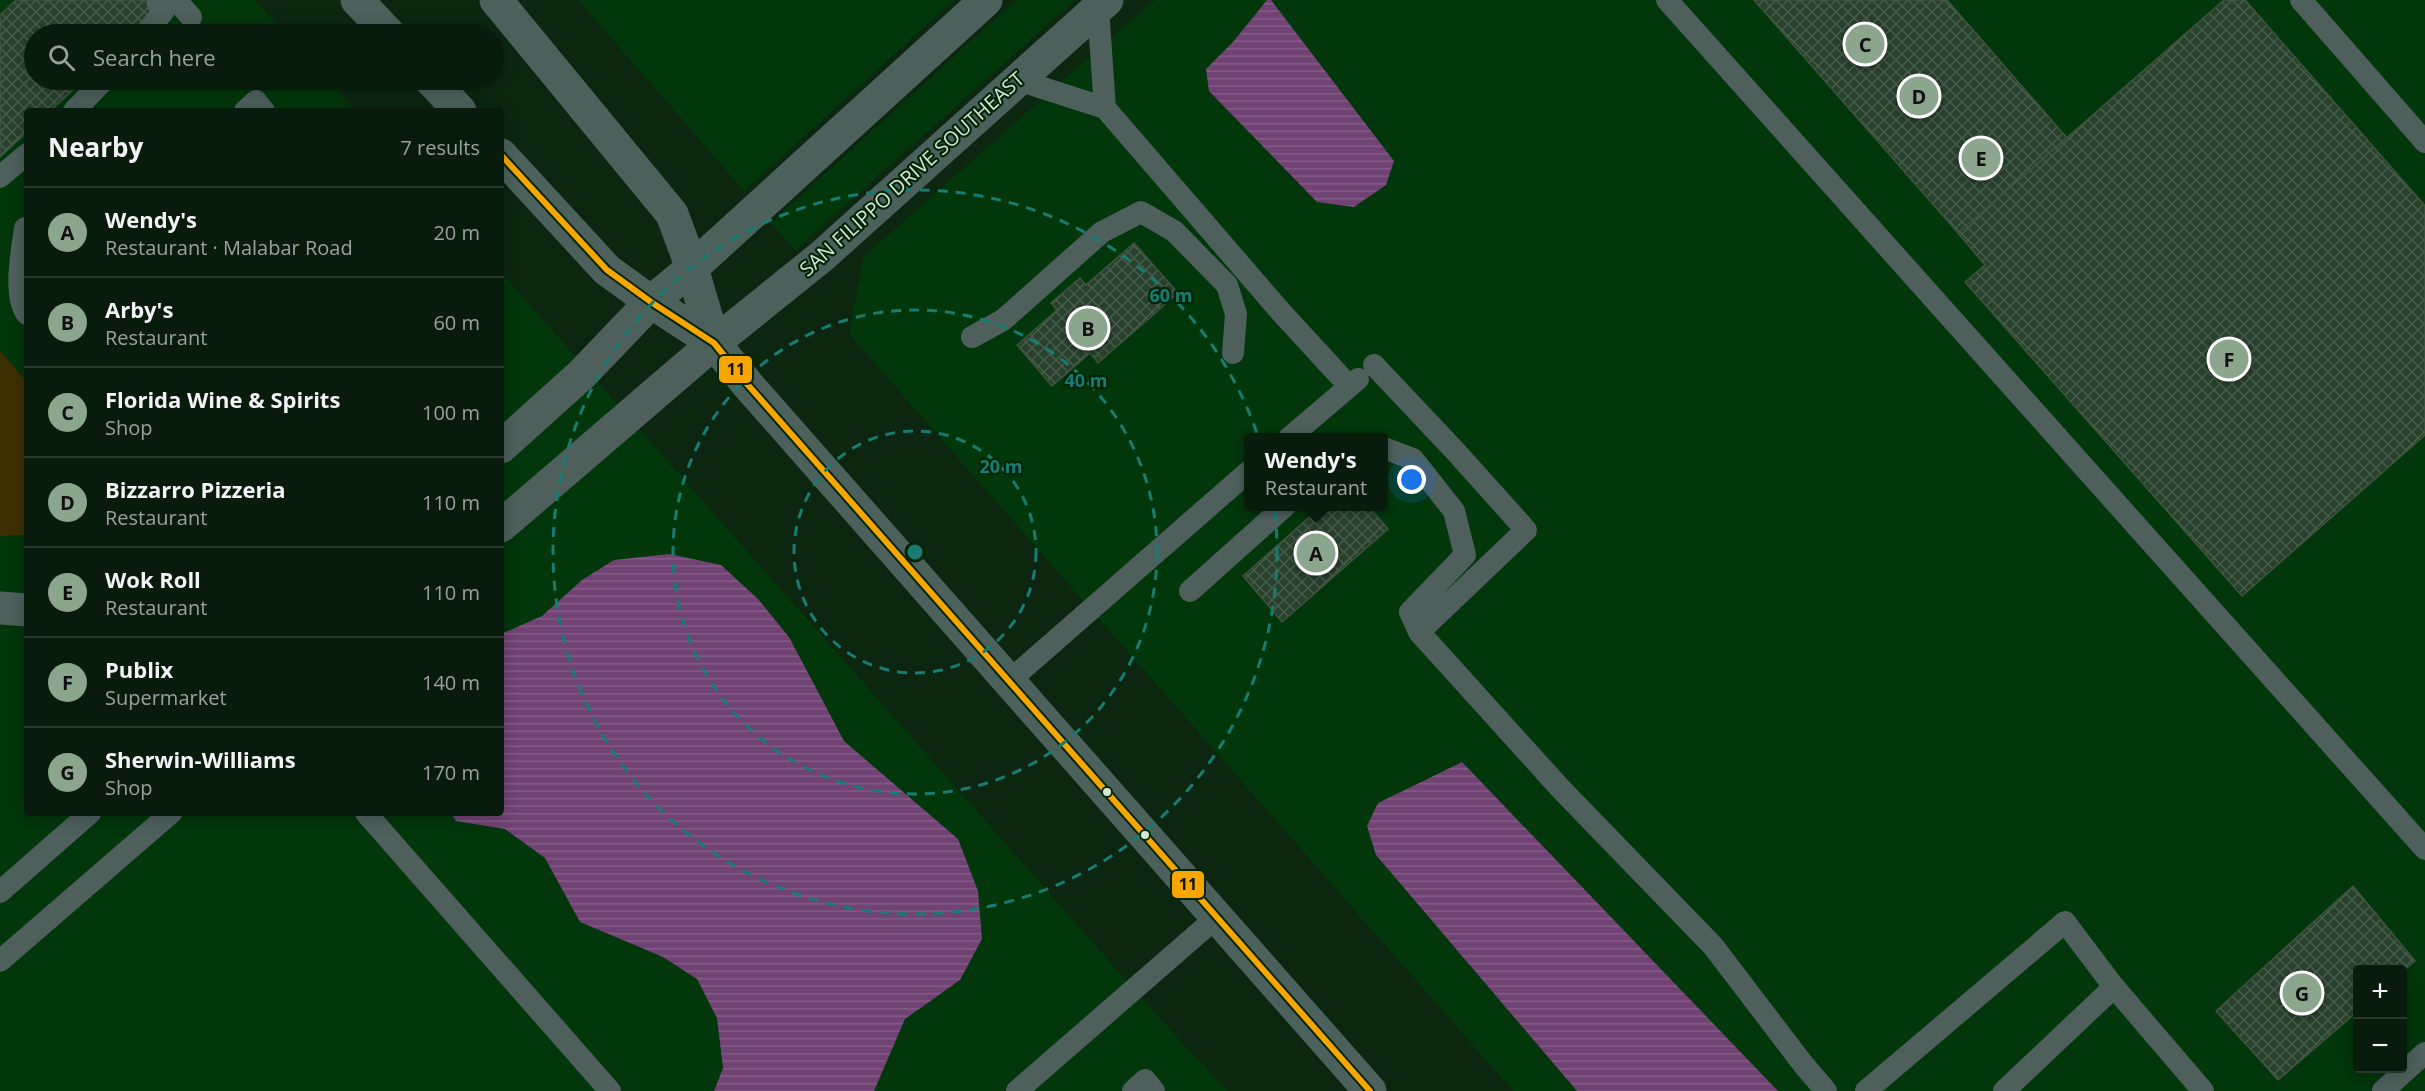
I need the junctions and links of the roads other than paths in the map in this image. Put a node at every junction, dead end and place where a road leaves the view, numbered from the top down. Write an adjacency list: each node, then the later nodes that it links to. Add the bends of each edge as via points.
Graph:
1 (159, 0): 10 (lane, via 164,12)
2 (176, 0): 9 (lane)
3 (357, 0): 11 (main road)
4 (496, 0): 25 (main road, via 672,214)
5 (986, 0): 25 (main road)
6 (1667, 0): 46 (lane)
7 (2301, 0): 20 (lane)
8 (1102, 4): 12 (main road, SAN FILIPPO DRIVE SOUTHEAST); 19 (lane)
9 (191, 17)
10 (154, 24)
11 (380, 24)
12 (1018, 80): 19 (lane); 29 (main road, SAN FILIPPO DRIVE SOUTHEAST, via 821,257)
13 (94, 90): 15 (lane)
14 (440, 90): 18 (main road)
15 (77, 108)
16 (248, 108): 17 (lane, via 256,101)
17 (262, 108)
18 (457, 108)
19 (1105, 108): 31 (lane, via 1281,312)
20 (2425, 142)
21 (24, 157): 23 (lane)
22 (504, 158): 26 (main road, via 608,270)
23 (0, 177)
24 (24, 266): 27 (lane)
25 (692, 268): 26 (main road); 29 (main road)
26 (651, 302): 29 (main road); 33 (street, via 582,374)
27 (24, 310)
28 (972, 337): 30 (lane, via 1003,320 1102,232 1141,212 1174,231 1227,285 1236,314)
29 (714, 343): 37 (street); 42 (main road)
30 (1233, 353)
31 (1360, 377): 32 (lane); 41 (lane, via 1457,453 1526,530)
32 (1295, 433)
33 (504, 444)
34 (1388, 450): 41 (lane, via 1413,459 1454,511 1465,555 1410,612)
35 (1244, 475): 42 (lane)
36 (1280, 511): 38 (lane)
37 (504, 523)
38 (1190, 591)
39 (0, 608): 40 (street)
40 (24, 610)
41 (1419, 632): 57 (lane, via 1560,788 1713,946)
42 (1009, 681): 48 (main road)
43 (87, 816): 47 (lane)
44 (168, 816): 49 (lane)
45 (369, 816): 52 (lane)
46 (2424, 845)
47 (0, 891)
48 (1217, 917): 53 (lane); 56 (main road)
49 (0, 961)
50 (2114, 987): 58 (lane, via 2065,922); 59 (lane); 60 (lane)
51 (2425, 1053): 61 (lane)
52 (610, 1091)
53 (1017, 1091)
54 (1133, 1091): 55 (lane, via 1145,1080)
55 (1155, 1091)
56 (1370, 1091)
57 (1826, 1091)
58 (1866, 1091)
59 (2004, 1091)
60 (2204, 1091)
61 (2383, 1091)

